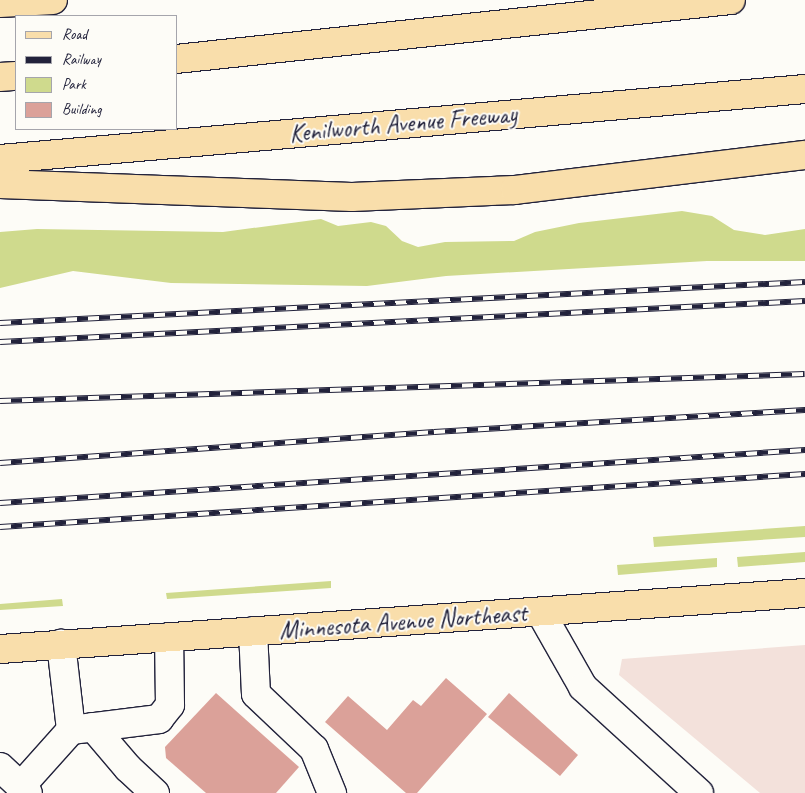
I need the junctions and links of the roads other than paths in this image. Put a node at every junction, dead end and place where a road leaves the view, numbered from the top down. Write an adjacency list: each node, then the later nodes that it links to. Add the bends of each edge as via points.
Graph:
1 (53, 0): 3 (main road)
2 (731, 0): 4 (main road)
3 (17, 2)
4 (178, 59)
5 (15, 76): 6 (main road)
6 (0, 77)
7 (805, 89): 9 (main road, Kenilworth Avenue Freeway)
8 (805, 155): 10 (main road, via 515,190 352,197)
9 (0, 159)
10 (0, 184)
11 (805, 593): 12 (main road, Minnesota Avenue Northeast)
12 (541, 612): 13 (main road, Minnesota Avenue Northeast); 22 (street, via 583,687)
13 (253, 631): 14 (main road, Minnesota Avenue Northeast); 21 (street, via 256,694 314,749)
14 (169, 637): 15 (main road, Minnesota Avenue Northeast); 17 (street, via 170,705 159,719)
15 (61, 644): 16 (main road, Minnesota Avenue Northeast); 17 (street)
16 (0, 648)
17 (82, 728): 19 (street); 20 (street)
18 (0, 767): 19 (street)
19 (25, 789)
20 (155, 793)
21 (332, 793)
22 (698, 793)

